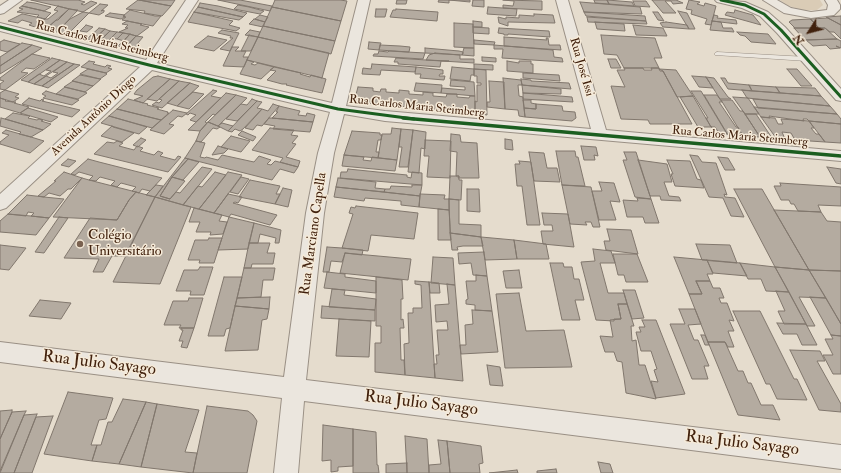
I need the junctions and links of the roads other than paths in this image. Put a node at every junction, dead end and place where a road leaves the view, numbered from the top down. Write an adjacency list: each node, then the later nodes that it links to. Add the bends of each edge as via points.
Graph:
1 (16, 0): 8 (street)
2 (192, 0): 13 (street, Avenida Antônio Diogo)
3 (364, 0): 15 (street, Rua Marciano Capella)
4 (562, 0): 16 (street, Rua José Issi)
5 (720, 0): 9 (street, via 745,5)
6 (831, 0): 7 (street, via 834,9 822,15 800,14)
7 (774, 3): 9 (street)
8 (0, 11)
9 (764, 14): 12 (street)
10 (0, 27): 13 (street, Rua Carlos Maria Steimberg)
11 (717, 54): 12 (lane)
12 (807, 59): 14 (street)
13 (149, 64): 15 (street, Rua Carlos Maria Steimberg); 18 (street, Avenida Antônio Diogo)
14 (841, 97)
15 (338, 109): 16 (street, Rua Carlos Maria Steimberg, via 384,116); 20 (street, Rua Marciano Capella, via 326,153 315,213)
16 (600, 135): 17 (street, Rua Carlos Maria Steimberg)
17 (841, 156)
18 (0, 204)
19 (0, 352): 20 (street, Rua Julio Sayago)
20 (294, 388): 21 (street, Rua Julio Sayago); 22 (street, Rua Marciano Capella)
21 (841, 457)
22 (286, 473)

